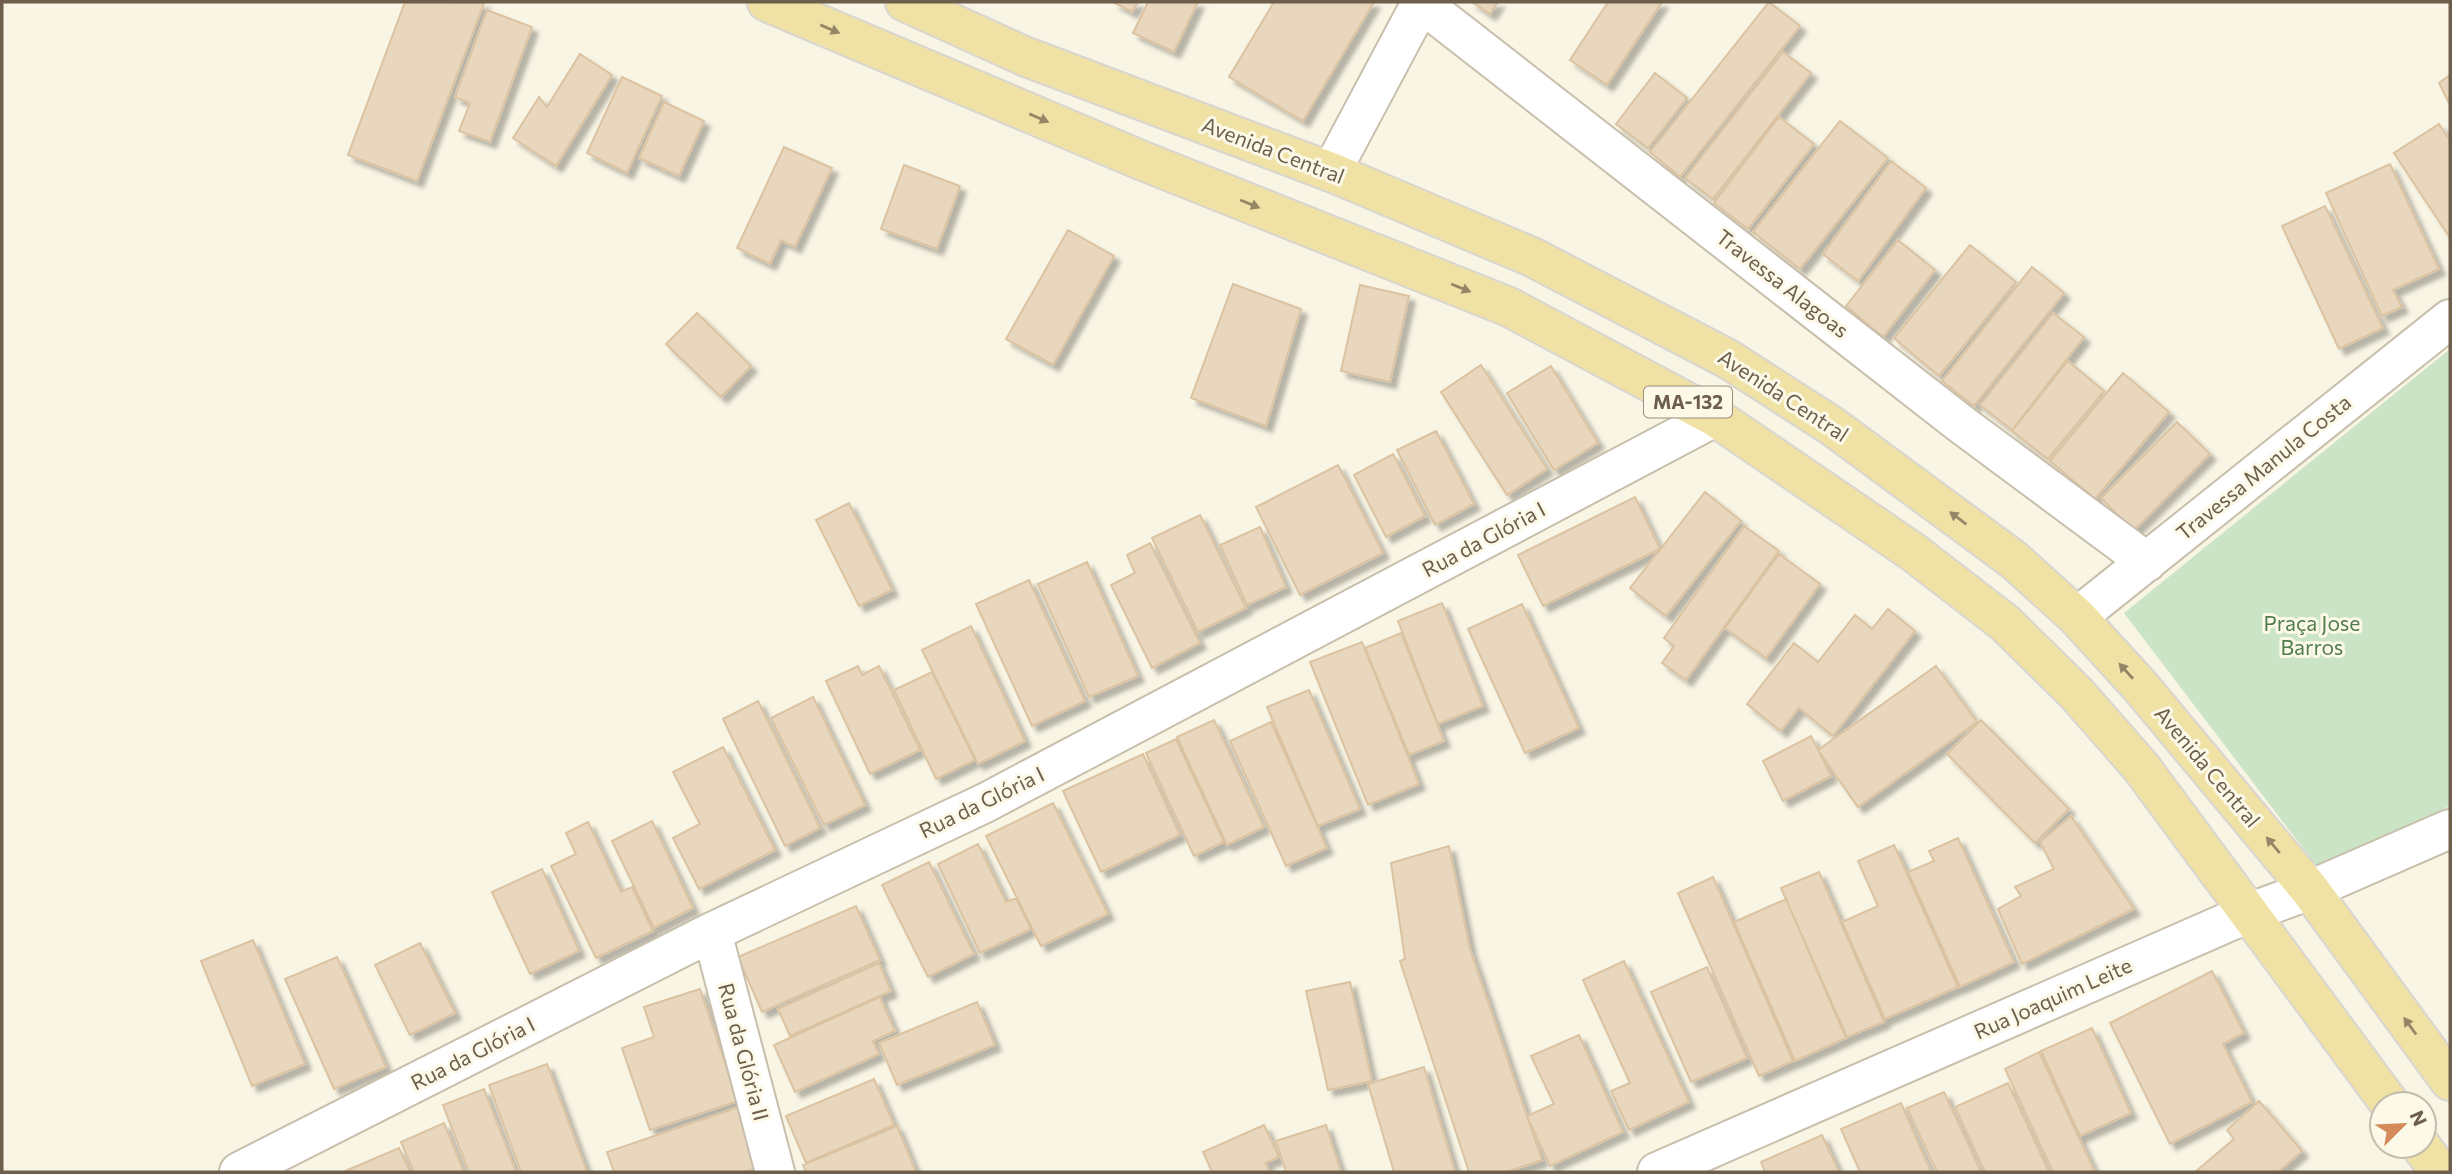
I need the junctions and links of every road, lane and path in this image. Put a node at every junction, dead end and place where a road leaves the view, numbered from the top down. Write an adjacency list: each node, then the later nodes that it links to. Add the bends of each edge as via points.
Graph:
1 (767, 2): 6 (main road, MA-132, one-way to 6, via 1143,161)
2 (905, 2): 4 (main road, Avenida Central / MA-132, via 1024,57)
3 (1421, 2): 4 (street); 9 (street, Travessa Alagoas, via 1950,415)
4 (1331, 172): 5 (main road, Avenida Central / MA-132)
5 (1532, 257): 6 (main road); 10 (main road, Avenida Central / MA-132, one-way to 5, via 2014,560 1832,426 1728,359)
6 (1509, 307): 8 (main road, MA-132)
7 (2450, 319): 9 (street, Travessa Manula Costa)
8 (1716, 417): 13 (main road, MA-132, via 1913,552 2005,623 2077,694 2141,767); 14 (street, Rua da Glória I, via 985,803)
9 (2147, 562): 10 (street, Travessa Manula Costa)
10 (2077, 617): 12 (main road, Avenida Central / MA-132, one-way to 10)
11 (2450, 829): 12 (street, Rua Joaquim Leite)
12 (2310, 890): 13 (street, Rua Joaquim Leite); 15 (main road, Avenida Central / MA-132, one-way to 12)
13 (2251, 912): 16 (main road, MA-132); 19 (street, Rua Joaquim Leite)
14 (712, 933): 17 (street, Rua da Glória I); 18 (street, Rua da Glória II)
15 (2450, 1081)
16 (2380, 1090)
17 (239, 1172)
18 (775, 1172)
19 (1657, 1172)

